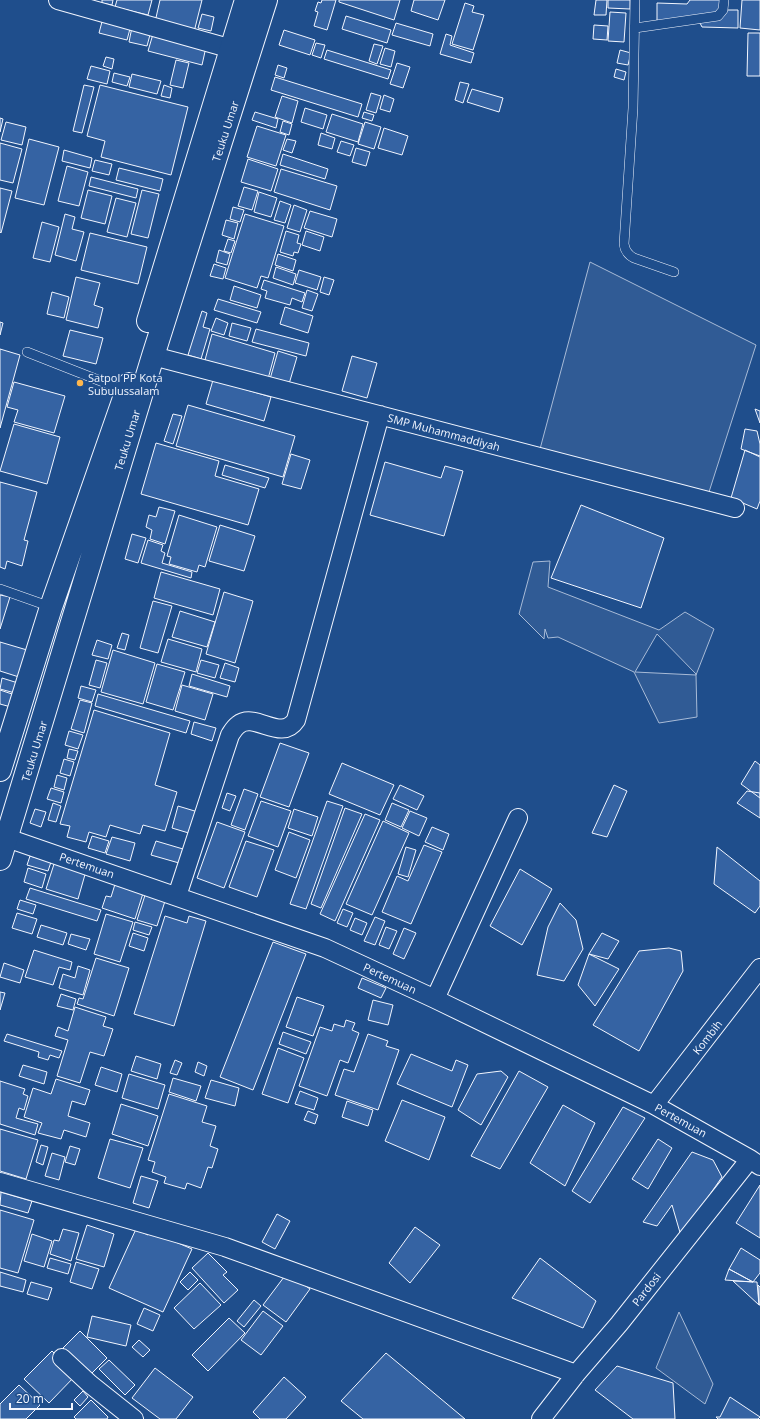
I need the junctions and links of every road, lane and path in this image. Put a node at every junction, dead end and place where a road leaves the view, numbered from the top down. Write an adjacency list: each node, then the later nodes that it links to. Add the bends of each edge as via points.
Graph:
1 (58, 0): 7 (street)
2 (246, 0): 7 (highway)
3 (266, 0): 10 (highway, Teuku Umar)
4 (635, 0): 6 (lane)
5 (724, 0): 6 (lane, via 723,10 718,16)
6 (635, 28): 8 (lane, via 633,108 624,244 628,255)
7 (232, 49): 11 (highway)
8 (674, 272)
9 (27, 352): 11 (lane)
10 (153, 356): 12 (street, SMP Muhammaddiyah); 18 (highway, Teuku Umar)
11 (127, 391): 15 (highway)
12 (380, 415): 13 (street, SMP Muhammaddiyah); 20 (street, via 296,720 287,728 281,729 251,722 243,723 238,725 230,736)
13 (735, 508)
14 (0, 590): 15 (lane)
15 (51, 607): 16 (highway)
16 (0, 770)
17 (518, 818): 22 (street)
18 (4, 838): 19 (highway, Teuku Umar); 20 (street, Pertemuan)
19 (0, 859)
20 (177, 896): 22 (street, Pertemuan, via 325,948)
21 (760, 968): 23 (street, Kombih)
22 (435, 999): 23 (street, Pertemuan)
23 (654, 1105): 24 (street, Pertemuan)
24 (755, 1162): 27 (street, Pardosi)
25 (0, 1182): 27 (street, via 225,1247)
26 (62, 1358): 28 (street)
27 (576, 1374): 29 (street, Pardosi)
28 (123, 1416)
29 (541, 1419)

